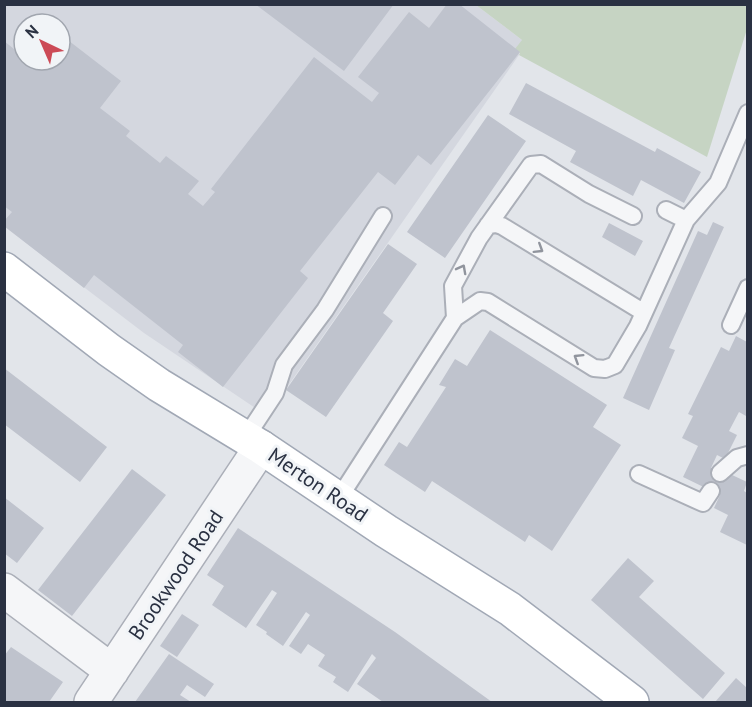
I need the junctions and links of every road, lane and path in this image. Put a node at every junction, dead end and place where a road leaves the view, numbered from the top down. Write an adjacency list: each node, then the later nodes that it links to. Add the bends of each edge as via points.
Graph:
1 (747, 113): 5 (lane, via 718,183)
2 (666, 210): 5 (lane)
3 (383, 216): 12 (lane, via 325,310 284,365)
4 (633, 216): 6 (lane, via 541,164 531,165)
5 (686, 220): 9 (lane)
6 (488, 225): 9 (lane, one-way to 9, via 502,226); 10 (lane, one-way to 6, via 453,286)
7 (4, 269): 12 (main road, Merton Road, via 159,385)
8 (747, 288): 11 (lane)
9 (644, 312): 10 (lane, one-way to 10, via 615,365 605,369 594,368 488,302 480,302)
10 (455, 318): 17 (lane)
11 (731, 325)
12 (253, 442): 17 (main road, Merton Road); 19 (street, Brookwood Road)
13 (747, 455): 14 (lane, via 737,458)
14 (720, 473)
15 (639, 474): 16 (lane, via 704,503)
16 (711, 491)
17 (339, 498): 21 (main road, Merton Road, via 510,609)
18 (4, 590): 19 (street)
19 (112, 671): 20 (street, Brookwood Road)
20 (91, 702)
21 (632, 702)

